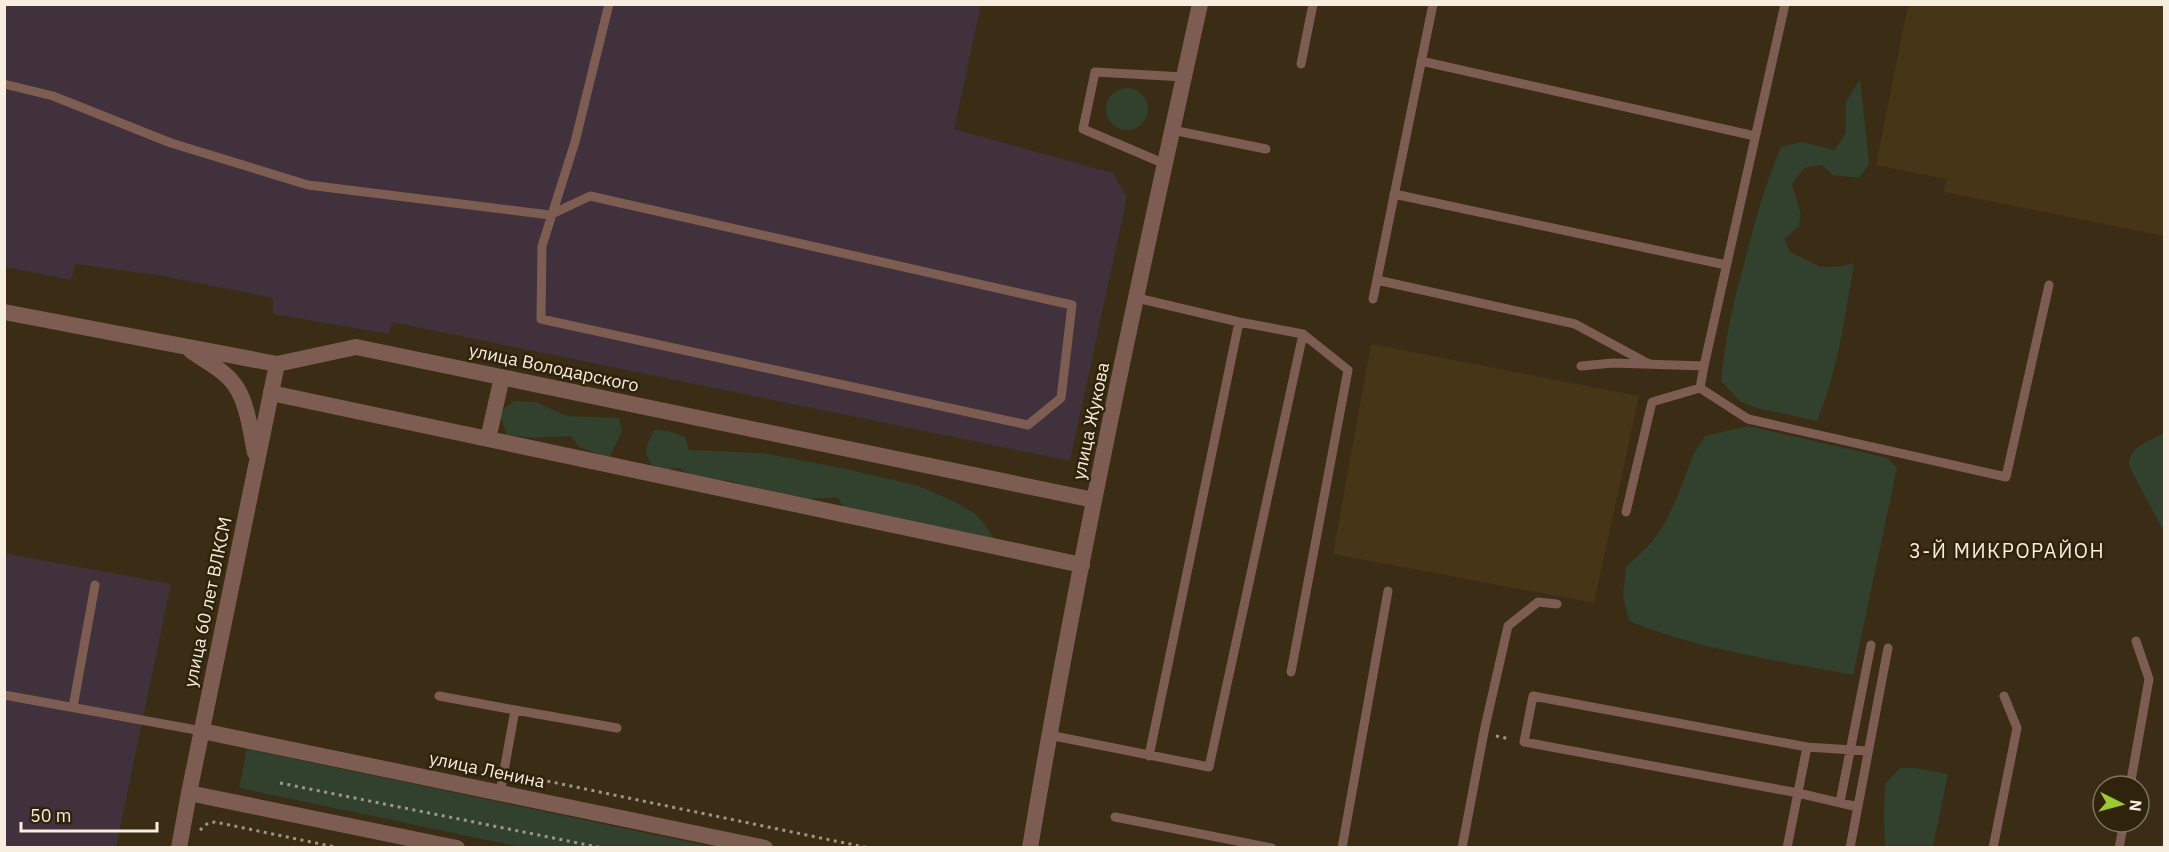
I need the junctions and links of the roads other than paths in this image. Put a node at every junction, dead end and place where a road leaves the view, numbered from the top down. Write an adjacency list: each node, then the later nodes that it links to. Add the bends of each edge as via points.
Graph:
1 (609, 4): 15 (lane, via 575,142)
2 (1200, 4): 8 (street, улица Жукова)
3 (1312, 4): 7 (lane)
4 (1433, 4): 6 (lane)
5 (1785, 4): 11 (lane)
6 (1421, 61): 11 (lane); 14 (lane)
7 (1301, 64)
8 (1184, 77): 10 (street, улица Жукова); 13 (lane, via 1095,72 1083,129)
9 (4, 84): 15 (lane, via 53,96 171,143 308,185)
10 (1172, 130): 12 (lane); 13 (street, улица Жукова)
11 (1755, 136): 16 (lane)
12 (1266, 149)
13 (1165, 164): 19 (street, улица Жукова)
14 (1394, 194): 16 (lane); 17 (lane)
15 (550, 215): 15 (lane, via 590,196 1072,305 1061,398 1028,424 541,319 542,246)
16 (1726, 265): 28 (lane)
17 (1377, 280): 20 (lane); 27 (lane, via 1575,324)
18 (2049, 285): 30 (lane, via 2006,477 1748,419)
19 (1137, 298): 22 (lane); 34 (street, улица Жукова)
20 (1373, 299)
21 (4, 312): 24 (street, улица Володарского)
22 (1239, 322): 23 (lane); 55 (lane)
23 (1304, 334): 43 (lane, via 1348,370); 55 (lane, via 1209,767)
24 (182, 346): 25 (street, улица Володарского); 33 (street, via 219,369 238,389)
25 (277, 364): 29 (street, улица Володарского, via 356,347); 31 (street, улица 60 лет ВЛКСМ)
26 (1581, 366): 27 (lane)
27 (1652, 366): 28 (lane)
28 (1704, 366): 30 (lane)
29 (502, 377): 32 (street); 34 (street, улица Володарского)
30 (1700, 388): 35 (lane, via 1652,402)
31 (271, 393): 32 (street); 33 (street, улица 60 лет ВЛКСМ)
32 (488, 439): 36 (street)
33 (257, 461): 50 (street, улица 60 лет ВЛКСМ)
34 (1094, 500): 36 (street, улица Жукова)
35 (1626, 512)
36 (1082, 565): 51 (street, улица Жукова)
37 (95, 585): 47 (lane)
38 (1388, 591): 68 (lane)
39 (1557, 604): 69 (lane, via 1538,602 1508,626)
40 (2136, 641): 56 (lane, via 2149,679)
41 (1871, 645): 53 (lane)
42 (1888, 648): 54 (lane)
43 (1291, 672)
44 (4, 695): 47 (lane)
45 (439, 696): 48 (lane)
46 (2004, 696): 72 (lane, via 2017,728)
47 (73, 707): 50 (lane)
48 (515, 710): 49 (lane); 58 (lane)
49 (617, 728)
50 (202, 731): 57 (street, улица 60 лет ВЛКСМ); 58 (street, улица Ленина)
51 (1049, 735): 55 (lane); 66 (street, улица Жукова)
52 (1807, 747): 53 (lane); 59 (lane); 59 (lane, via 1533,696 1524,742)
53 (1850, 749): 54 (lane); 60 (lane)
54 (1868, 751): 61 (lane)
55 (1149, 756)
56 (2132, 774)
57 (189, 793): 63 (street, улица 60 лет ВЛКСМ); 64 (street)
58 (501, 793): 65 (street, улица Ленина)
59 (1798, 793): 60 (lane); 70 (lane)
60 (1840, 802): 61 (lane)
61 (1858, 807): 71 (lane)
62 (1115, 817): 67 (lane)
63 (179, 848)
64 (457, 848)
65 (765, 848)
66 (1030, 848)
67 (1272, 848)
68 (1341, 848)
69 (1462, 848)
70 (1787, 848)
71 (1850, 848)
72 (1993, 848)

